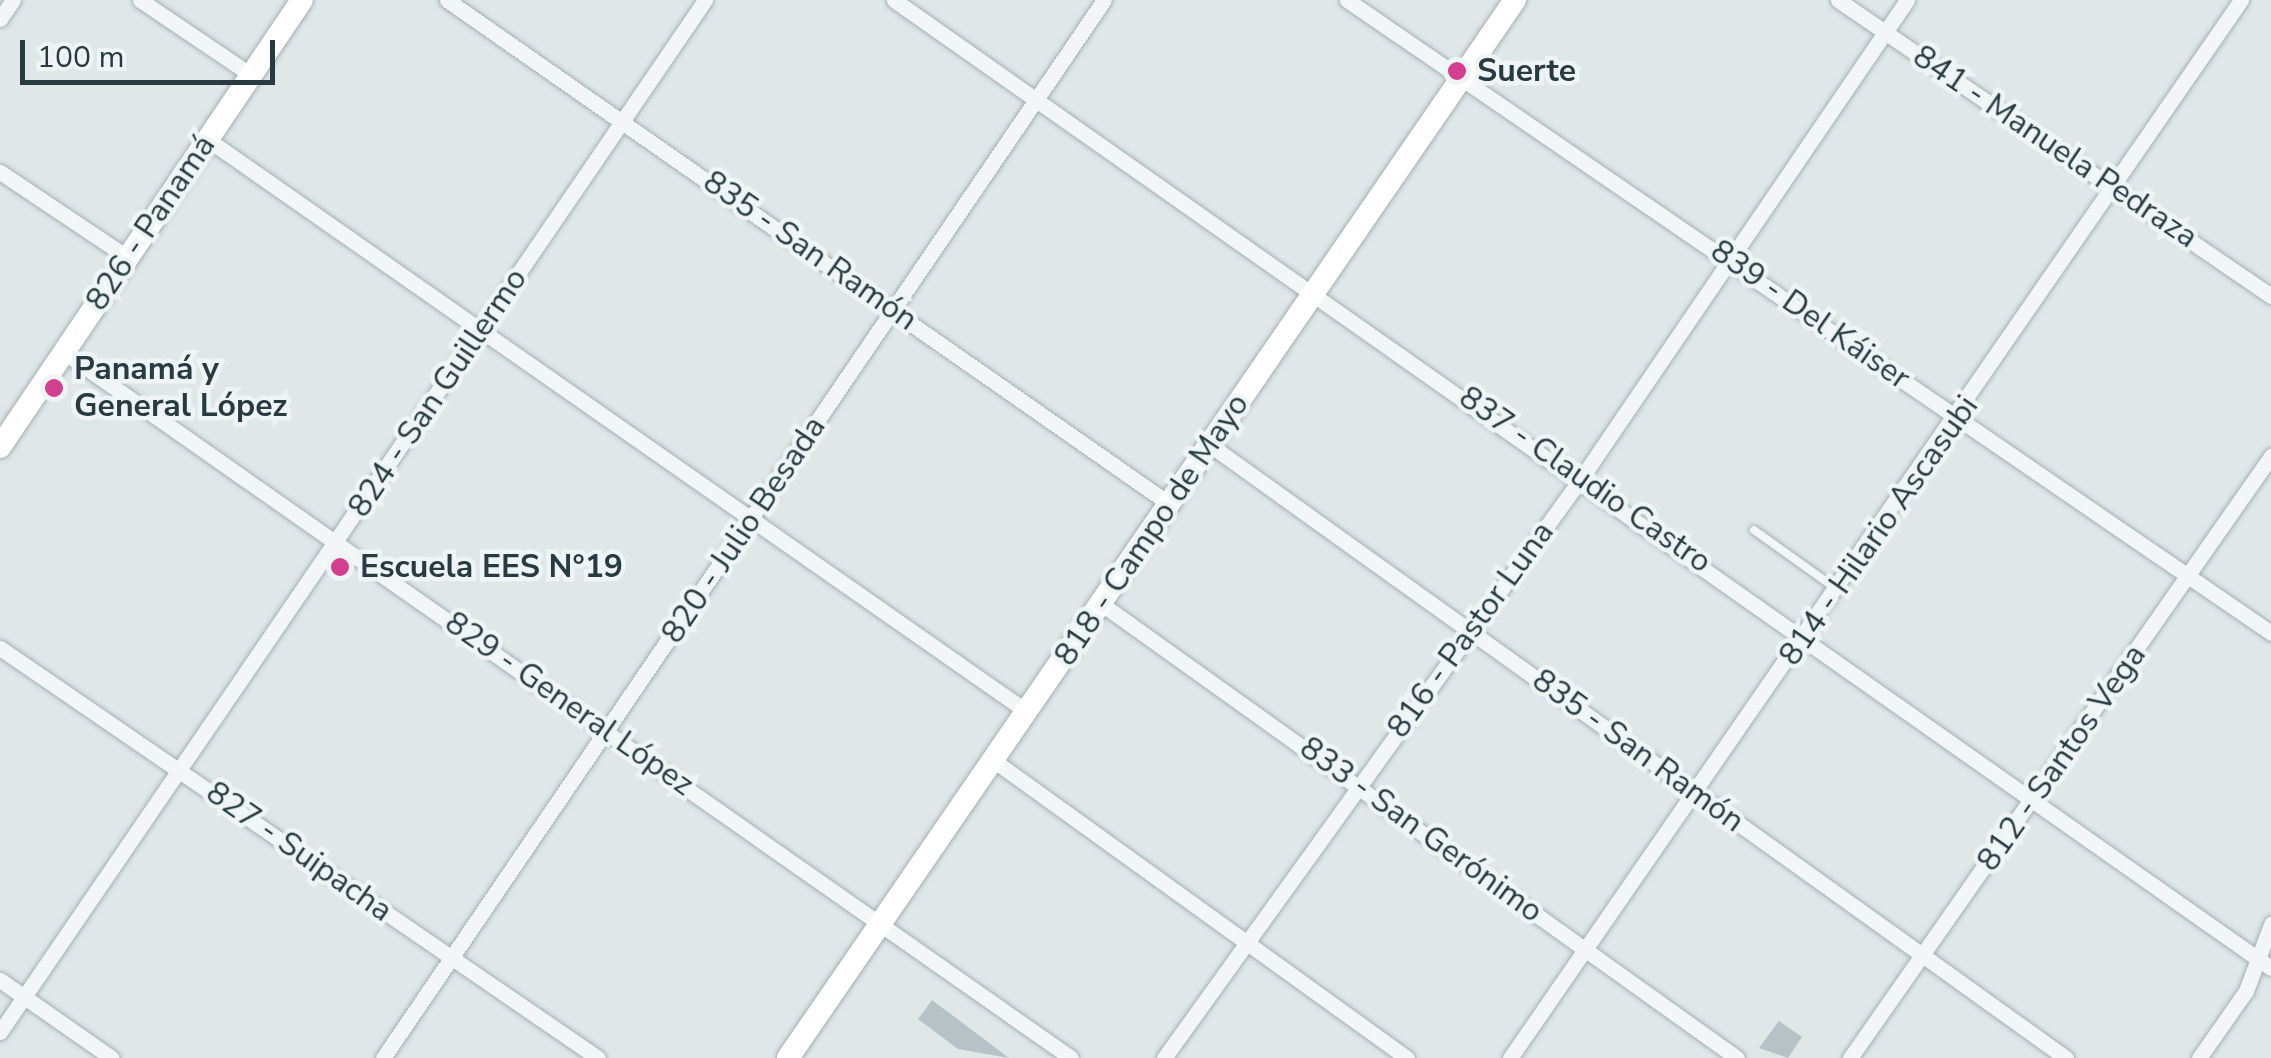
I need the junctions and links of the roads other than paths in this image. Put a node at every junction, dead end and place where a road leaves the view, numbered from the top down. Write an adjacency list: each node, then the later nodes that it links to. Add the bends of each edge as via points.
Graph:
1 (13, 0): 13 (street)
2 (140, 0): 15 (street)
3 (302, 0): 15 (street, 826 - Panamá)
4 (447, 0): 18 (street, 835 - San Ramón)
5 (705, 0): 18 (street, 824 - San Guillermo)
6 (894, 0): 17 (street, 837 - Claudio Castro)
7 (1104, 0): 17 (street, 820 - Julio Besada)
8 (1346, 0): 16 (street, 839 - Del Káiser)
9 (1515, 0): 16 (street, 818 - Campo de Mayo)
10 (1838, 0): 14 (street, 841 - Manuela Pedraza)
11 (1907, 0): 14 (street, 816 - Pastor Luna)
12 (2242, 0): 21 (street, 814 - Hilario Ascasubi)
13 (0, 19)
14 (1886, 31): 21 (street, 841 - Manuela Pedraza); 23 (street, 816 - Pastor Luna)
15 (251, 74): 19 (street, 826 - Panamá)
16 (1461, 79): 23 (street, 839 - Del Káiser); 24 (street, 818 - Campo de Mayo)
17 (1035, 99): 24 (street, 837 - Claudio Castro); 26 (street, 820 - Julio Besada)
18 (624, 122): 26 (street, 835 - San Ramón); 27 (street, 824 - San Guillermo)
19 (208, 139): 22 (street, 826 - Panamá); 27 (street)
20 (0, 172): 22 (street)
21 (2118, 189): 25 (street, 841 - Manuela Pedraza); 29 (street, 814 - Hilario Ascasubi)
22 (128, 257): 28 (street, 826 - Panamá)
23 (1732, 260): 29 (street, 839 - Del Káiser); 33 (street, 816 - Pastor Luna)
24 (1317, 291): 30 (street, 818 - Campo de Mayo); 33 (street, 837 - Claudio Castro)
25 (2271, 296)
26 (893, 308): 34 (street, 835 - San Ramón); 35 (street, 820 - Julio Besada)
27 (482, 328): 35 (street); 37 (street, 824 - San Guillermo)
28 (65, 353): 31 (street, 826 - Panamá); 37 (street, 829 - General López)
29 (1957, 417): 38 (street, 839 - Del Káiser); 39 (street, 814 - Hilario Ascasubi)
30 (1210, 445): 34 (street, 818 - Campo de Mayo); 41 (street, 835 - San Ramón)
31 (0, 447)
32 (2271, 456): 38 (street, 812 - Santos Vega)
33 (1582, 477): 41 (street, 816 - Pastor Luna); 43 (street, 837 - Claudio Castro)
34 (1171, 504): 40 (street, 818 - Campo de Mayo)
35 (752, 521): 45 (street); 46 (street, 820 - Julio Besada)
36 (1754, 530): 39 (lane)
37 (336, 541): 46 (street, 829 - General López); 48 (street, 824 - San Guillermo)
38 (2189, 577): 42 (street, 839 - Del Káiser); 51 (street, 812 - Santos Vega)
39 (1838, 590): 43 (street, 814 - Hilario Ascasubi)
40 (1102, 605): 45 (street, 818 - Campo de Mayo); 49 (street, 833 - San Gerónimo)
41 (1470, 630): 49 (street, 816 - Pastor Luna); 50 (street, 835 - San Ramón)
42 (2271, 633)
43 (1806, 637): 50 (street, 814 - Hilario Ascasubi); 51 (street, 837 - Claudio Castro)
44 (0, 648): 48 (street, 827 - Suipacha)
45 (1026, 711): 47 (street, 818 - Campo de Mayo)
46 (607, 732): 52 (street, 829 - General López); 58 (street, 820 - Julio Besada)
47 (992, 760): 52 (street, 818 - Campo de Mayo); 54 (street)
48 (180, 769): 58 (street, 827 - Suipacha); 61 (street, 824 - San Guillermo)
49 (1361, 784): 54 (street, 816 - Pastor Luna); 55 (street, 833 - San Gerónimo)
50 (1696, 793): 55 (street, 814 - Hilario Ascasubi); 56 (street, 835 - San Ramón)
51 (2034, 800): 56 (street, 812 - Santos Vega); 57 (street, 837 - Claudio Castro)
52 (883, 920): 66 (street, 818 - Campo de Mayo); 67 (street, 829 - General López)
53 (2271, 924): 57 (street)
54 (1250, 943): 68 (street, 816 - Pastor Luna); 69 (street)
55 (1588, 950): 70 (street, 814 - Hilario Ascasubi); 71 (street, 833 - San Gerónimo)
56 (1922, 956): 72 (street, 812 - Santos Vega); 73 (street, 835 - San Ramón)
57 (2255, 956): 59 (street, 837 - Claudio Castro); 74 (street, via 2246,991)
58 (454, 960): 64 (street, 820 - Julio Besada); 65 (street, 827 - Suipacha)
59 (2271, 968)
60 (0, 980): 61 (street)
61 (24, 996): 62 (street, 824 - San Guillermo); 63 (street)
62 (0, 1032)
63 (112, 1058)
64 (383, 1058)
65 (598, 1058)
66 (788, 1058)
67 (1071, 1058)
68 (1164, 1058)
69 (1407, 1058)
70 (1510, 1058)
71 (1737, 1058)
72 (1850, 1058)
73 (2066, 1058)
74 (2199, 1058)

